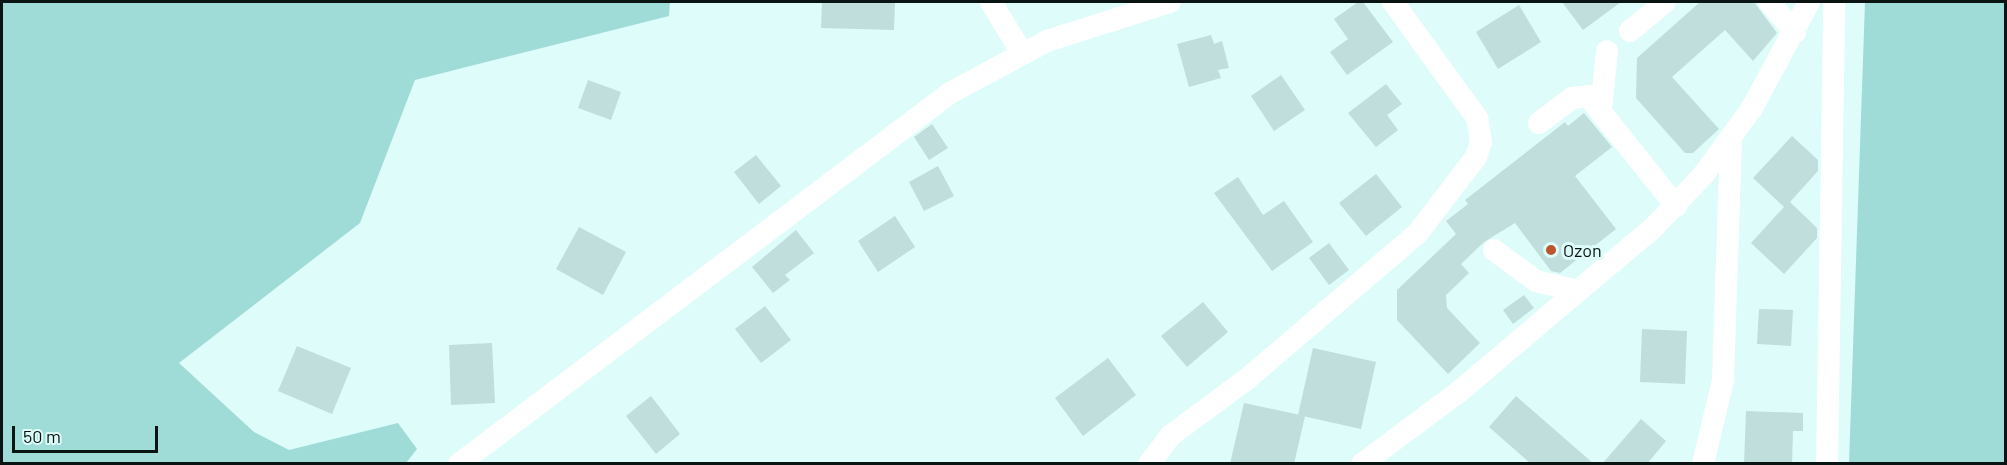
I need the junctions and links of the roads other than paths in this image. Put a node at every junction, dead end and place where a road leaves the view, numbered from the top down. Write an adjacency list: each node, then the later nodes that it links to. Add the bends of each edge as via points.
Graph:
1 (991, 2): 11 (street)
2 (1170, 2): 11 (street, via 1085,26)
3 (1393, 2): 19 (street, via 1478,118 1481,142 1476,157 1416,234 1247,379 1170,436)
4 (1665, 2): 8 (street)
5 (1769, 2): 9 (street)
6 (1809, 2): 9 (street)
7 (1834, 2): 22 (street)
8 (1630, 31)
9 (1795, 32): 14 (street)
10 (1608, 51): 12 (street)
11 (1022, 53): 18 (street, via 915,116)
12 (1601, 109): 13 (street, via 1581,95); 15 (street)
13 (1539, 123)
14 (1731, 137): 15 (street); 21 (street, via 1723,380)
15 (1676, 206): 17 (street)
16 (1494, 250): 17 (street, via 1536,281)
17 (1578, 291): 20 (street, via 1485,371)
18 (459, 464)
19 (1149, 464)
20 (1362, 464)
21 (1703, 464)
22 (1827, 464)

